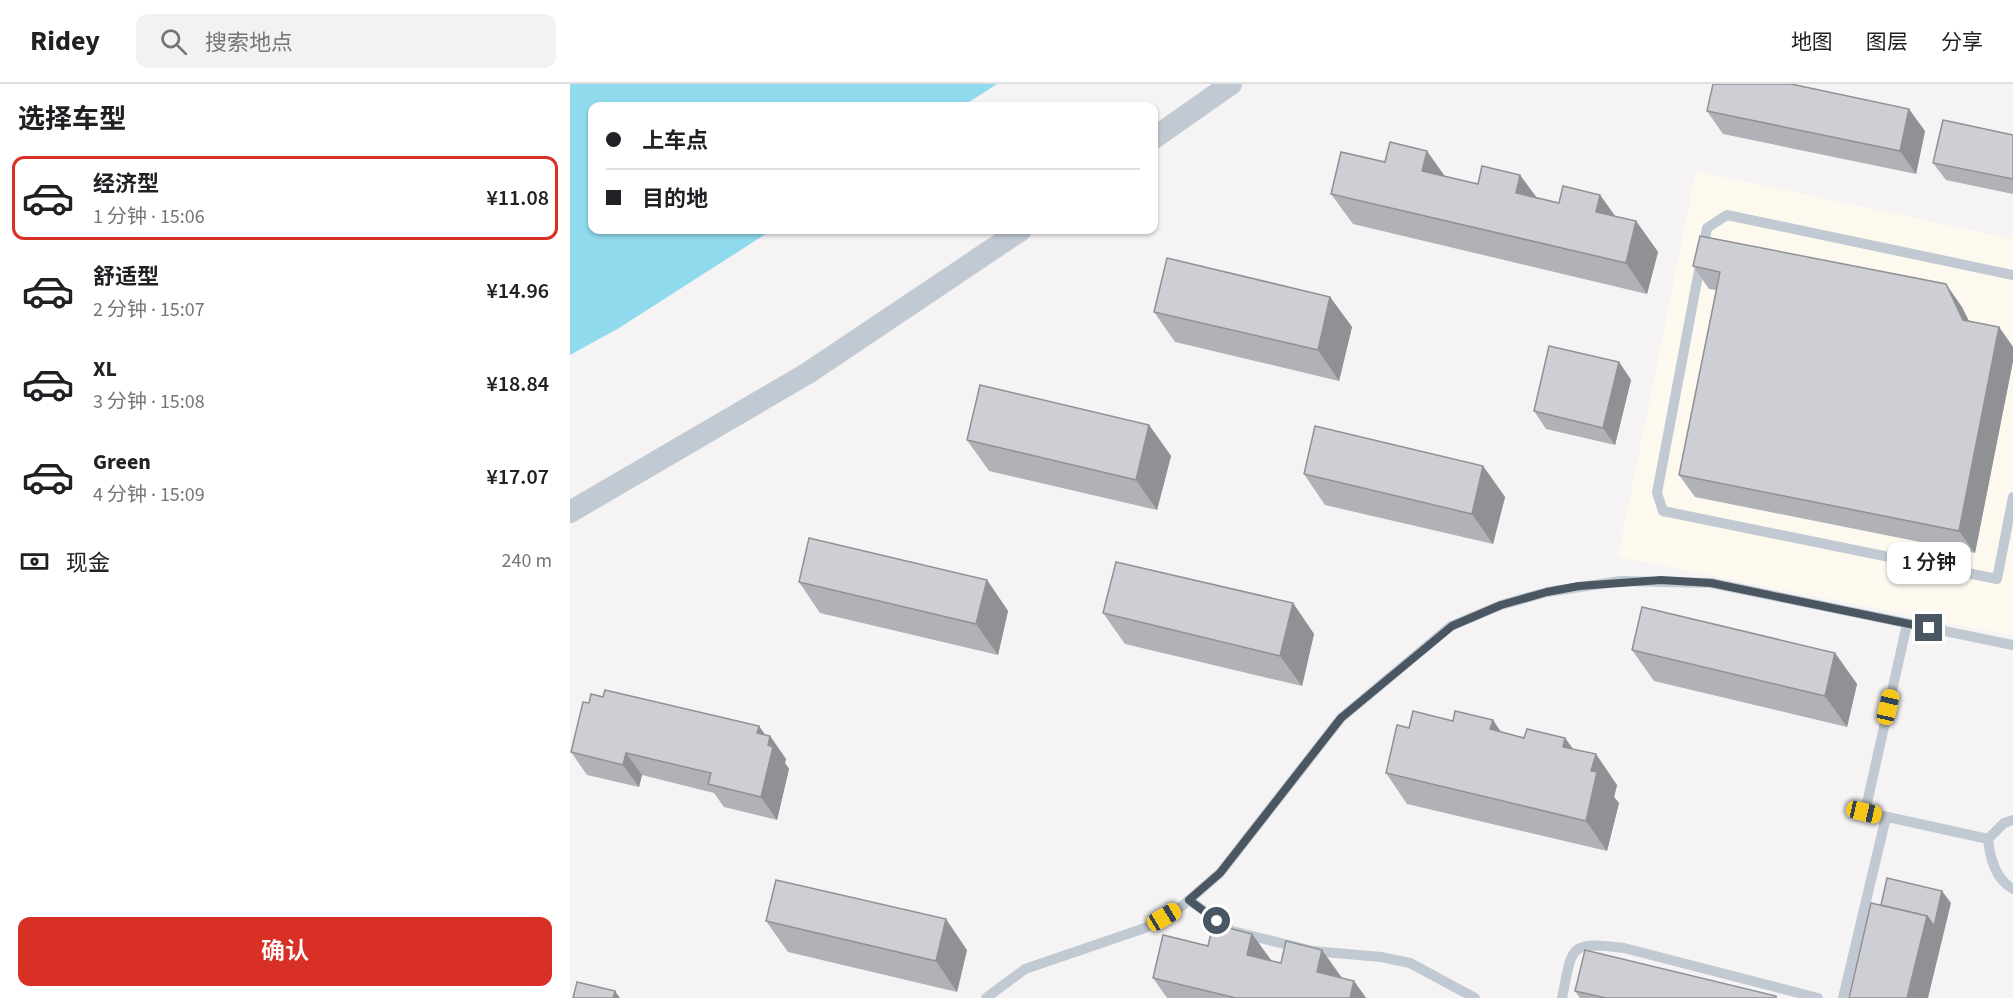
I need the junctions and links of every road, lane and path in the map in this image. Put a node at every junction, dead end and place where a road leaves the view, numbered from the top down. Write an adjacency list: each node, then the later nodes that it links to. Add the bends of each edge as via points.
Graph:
1 (1231, 84): 2 (street)
2 (1158, 135)
3 (1015, 234): 6 (street, via 808,373)
4 (2013, 275): 5 (lane, via 1727,215 1707,228 1656,493 1663,511 1997,579)
5 (2013, 499)
6 (570, 512)
7 (1907, 624): 8 (lane); 9 (lane, via 1864,812); 13 (lane, via 1711,583 1661,580 1579,586 1501,605 1452,626 1341,718 1220,873)
8 (2013, 645)
9 (1886, 817): 11 (lane); 18 (lane)
10 (2013, 820): 11 (lane, via 2004,823)
11 (1988, 839): 12 (lane, via 1990,861)
12 (2013, 889)
13 (1189, 900): 14 (lane, via 1145,928 1025,969); 15 (lane, via 1232,931 1313,951 1410,963)
14 (986, 998)
15 (1475, 998)
16 (1562, 998): 17 (lane, via 1572,952 1591,944 1624,948)
17 (1818, 998)
18 (1843, 998)

